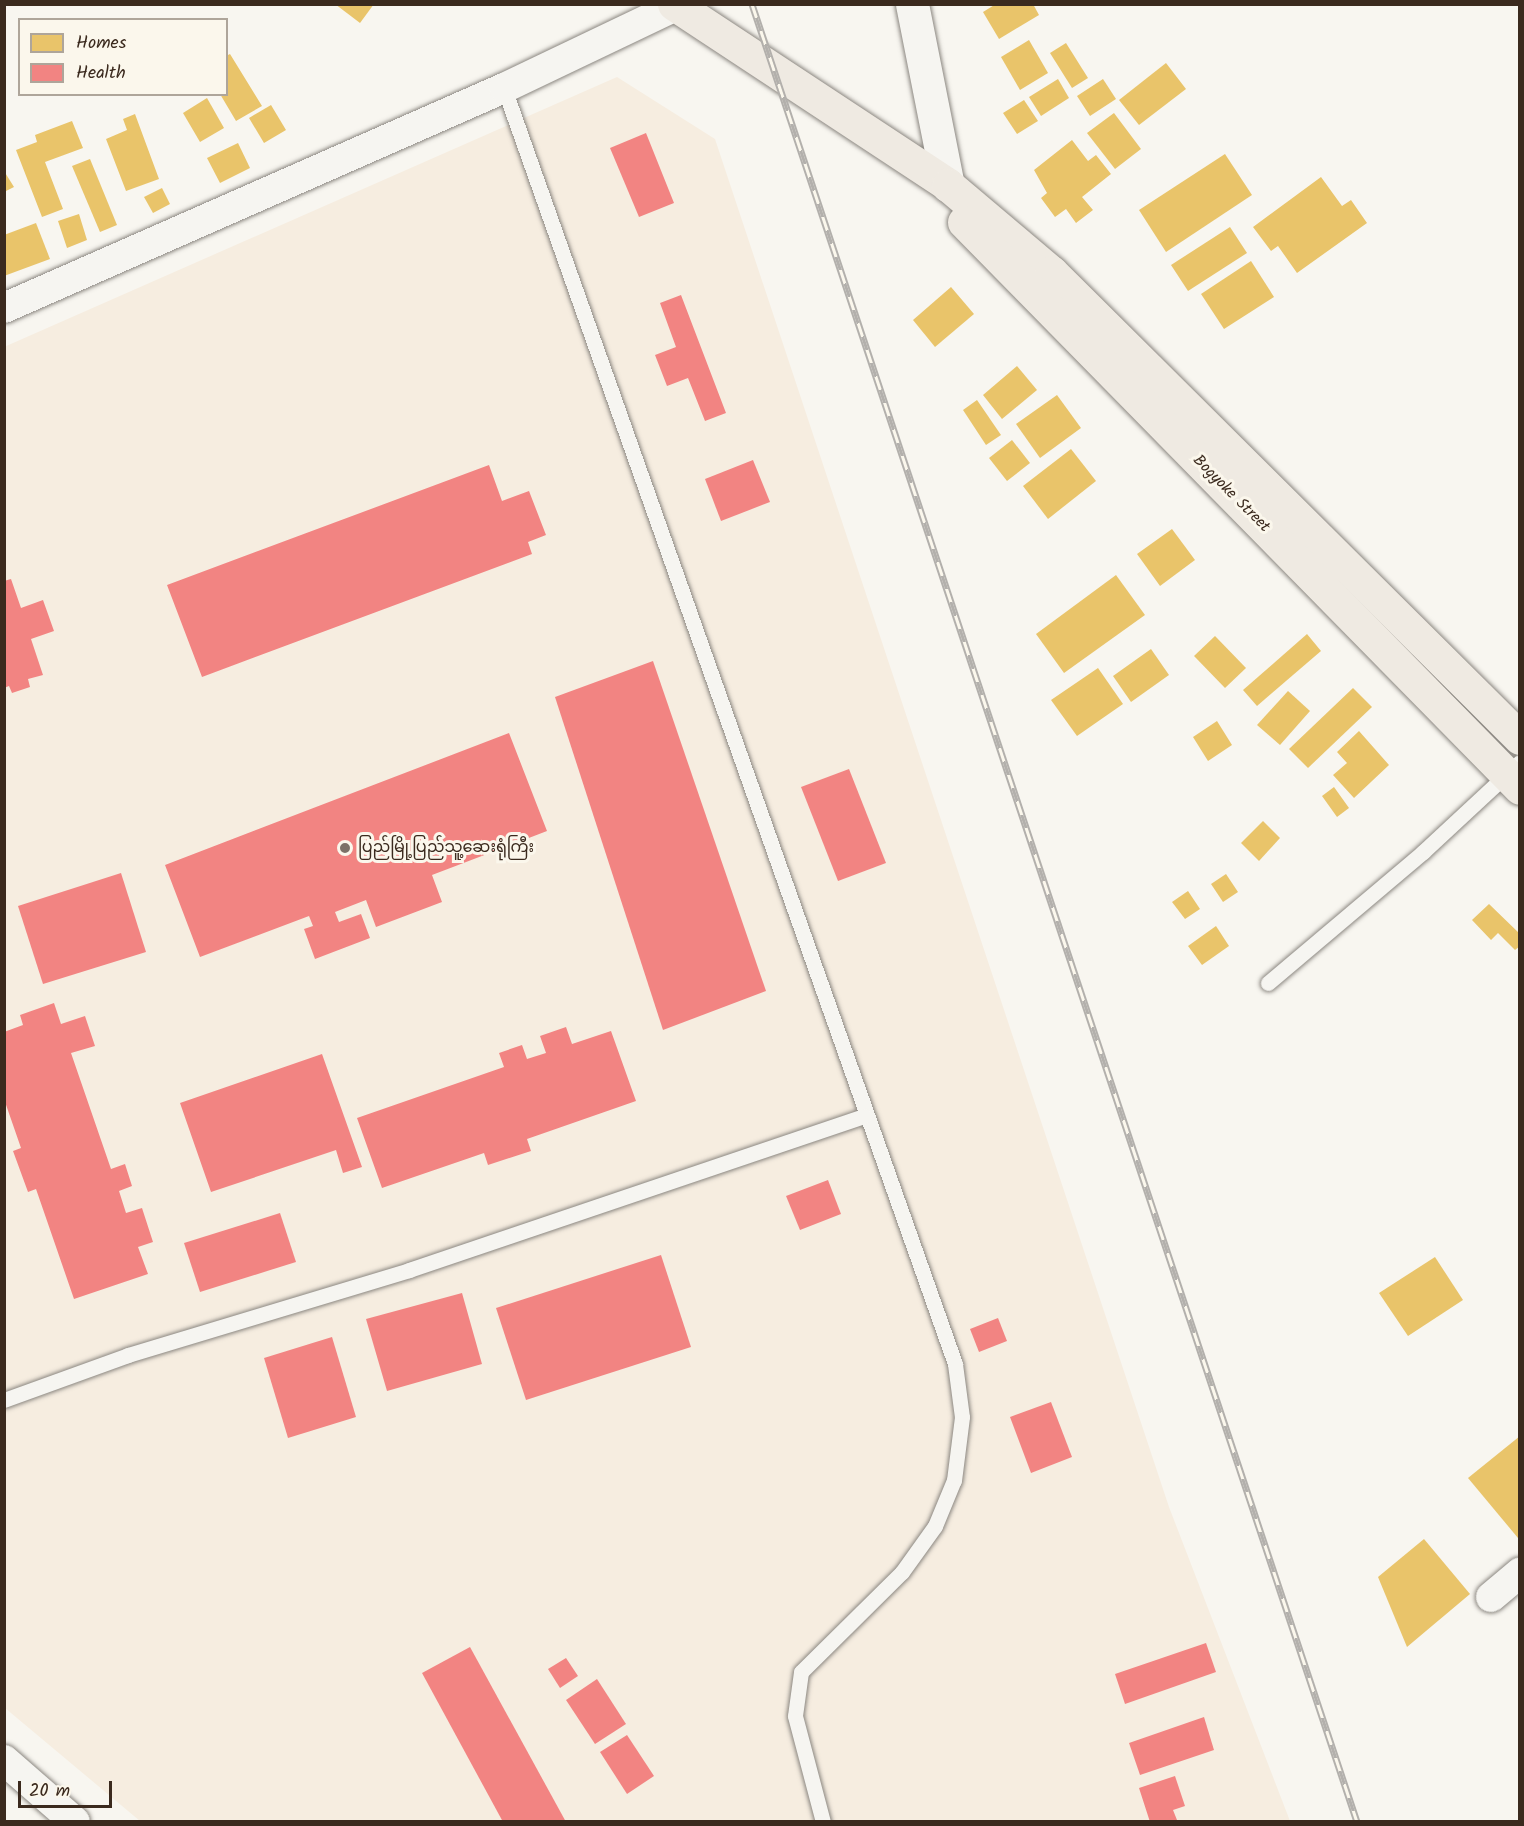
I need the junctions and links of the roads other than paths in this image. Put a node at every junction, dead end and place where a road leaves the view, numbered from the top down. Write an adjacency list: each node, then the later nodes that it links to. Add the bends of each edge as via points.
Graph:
1 (912, 4): 4 (street)
2 (675, 5): 3 (street); 4 (main road, Bogyoke Street, via 770,64)
3 (504, 88): 5 (street); 12 (lane)
4 (946, 192): 6 (main road, Bogyoke Street, via 1051,272)
5 (4, 308)
6 (1220, 462): 7 (main road, Bogyoke Street); 8 (main road, Bogyoke Street)
7 (1394, 613): 8 (main road); 9 (main road, Bogyoke Street)
8 (1373, 638): 10 (main road, Bogyoke Street)
9 (1520, 738)
10 (1515, 775): 11 (lane)
11 (1268, 983)
12 (865, 1116): 13 (lane, via 409,1270 128,1355); 18 (lane, via 955,1364 962,1417 954,1480 935,1526 902,1572 801,1672 795,1716)
13 (4, 1400)
14 (1520, 1573): 15 (street)
15 (1491, 1597)
16 (4, 1760): 17 (street)
17 (75, 1821)
18 (823, 1821)

